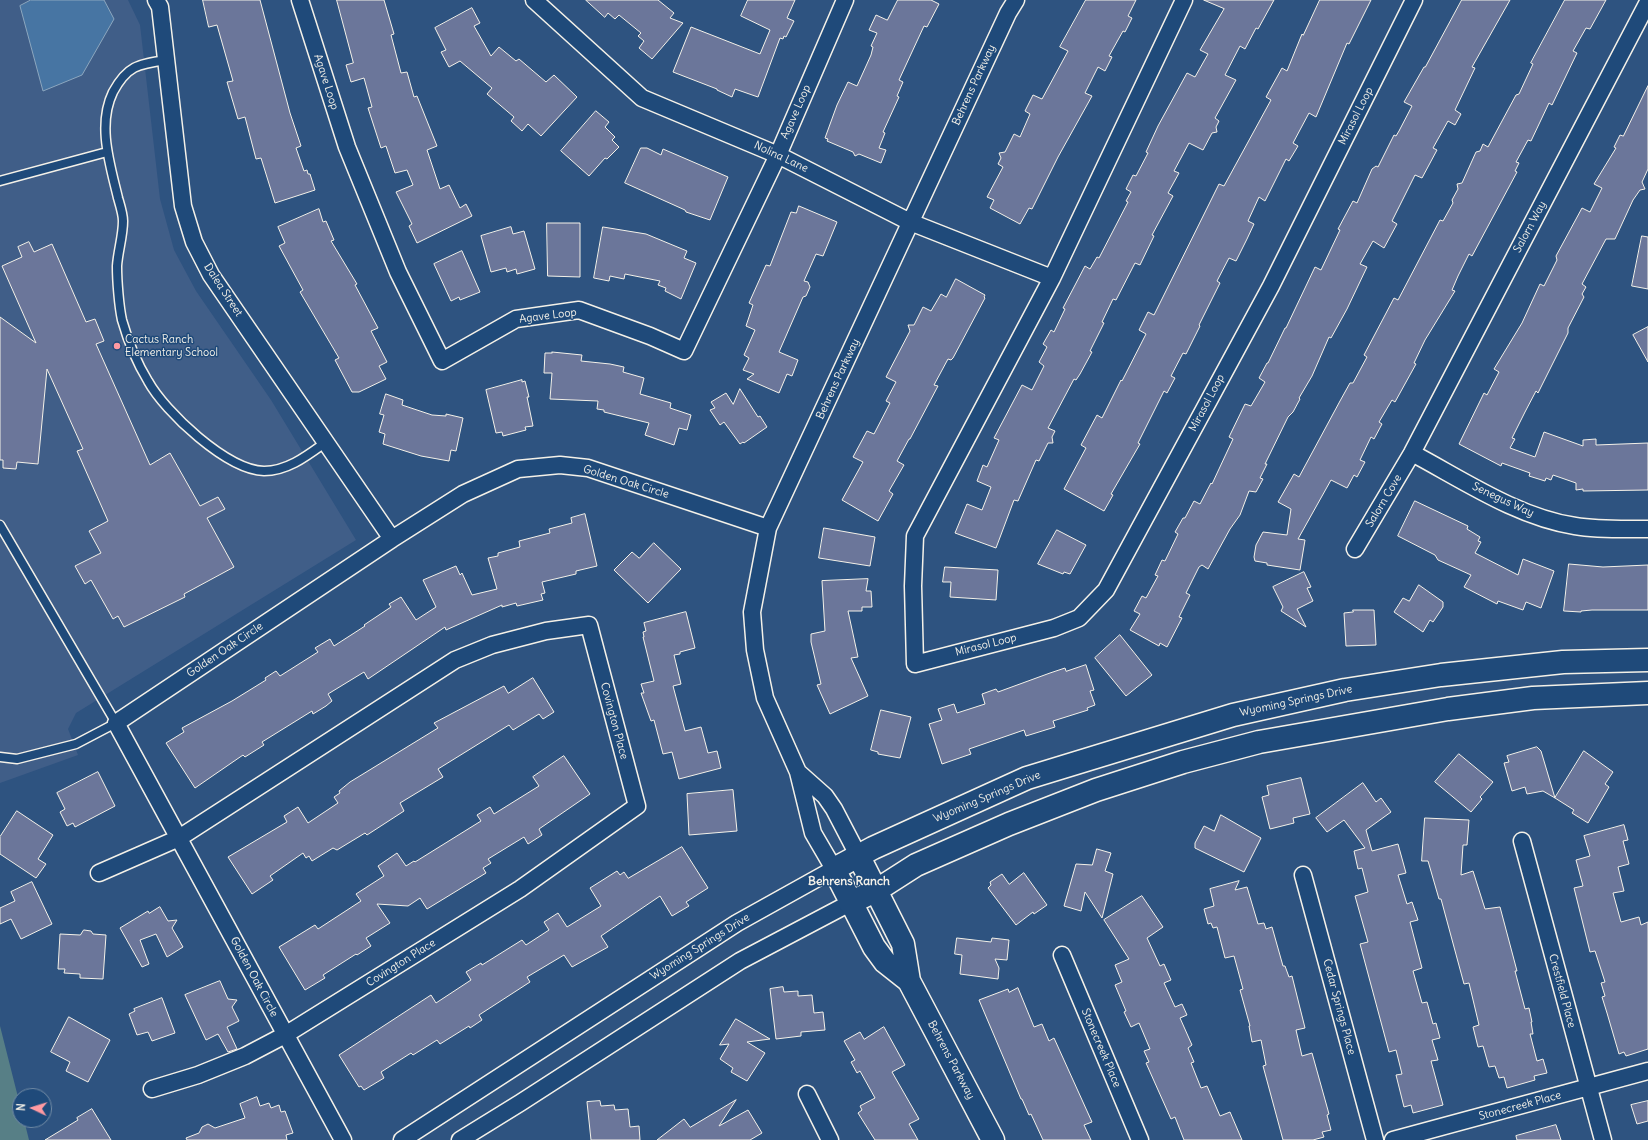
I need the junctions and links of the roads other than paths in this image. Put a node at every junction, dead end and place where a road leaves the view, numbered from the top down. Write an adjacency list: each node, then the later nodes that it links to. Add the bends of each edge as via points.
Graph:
1 (156, 0): 9 (street, Dalea Street, via 160,7)
2 (300, 0): 11 (street, Agave Loop, via 350,154 398,272 442,361 516,319 579,310 684,351)
3 (534, 0): 11 (street, Nolina Lane, via 642,98)
4 (845, 0): 11 (street, Agave Loop)
5 (1016, 0): 13 (street, Behrens Parkway)
6 (1184, 0): 14 (street, Mirasol Loop)
7 (1414, 0): 14 (street, Mirasol Loop, via 1271,286 1106,590 1079,618 1054,628 915,664 915,536)
8 (1648, 2): 16 (street, Salorn Way)
9 (166, 60): 10 (lane, via 141,63 127,70 117,85 108,103 105,124); 15 (street, Dalea Street, via 183,206 194,242 212,275)
10 (107, 152): 12 (lane); 15 (lane, via 123,221 117,267 122,319 133,352 152,388 194,433 221,454 245,467 264,471 283,468 298,462)
11 (778, 155): 13 (street, Nolina Lane)
12 (0, 181)
13 (910, 222): 14 (street, Nolina Lane); 18 (street, Behrens Parkway)
14 (1052, 278)
15 (326, 442): 20 (street, Dalea Street)
16 (1412, 453): 19 (street, Senegus Way, via 1504,502 1539,517 1575,526); 21 (street, Salorn Cove)
17 (0, 525): 24 (lane)
18 (768, 528): 20 (street, Golden Oak Circle, via 588,468 560,466 518,469 502,475 463,494); 26 (street, Behrens Parkway, via 752,612 755,650 765,698)
19 (1648, 529)
20 (392, 539): 24 (street, Golden Oak Circle)
21 (1355, 549)
22 (1648, 660): 29 (street, Wyoming Springs Drive, via 1563,662 1441,675 1345,690 1240,713 1027,778)
23 (1648, 693): 33 (street, via 1533,698 1432,711 1258,742 1183,762 1096,790 1009,824 916,865)
24 (116, 723): 25 (lane, via 76,744 17,759); 27 (street, Golden Oak Circle)
25 (0, 758)
26 (798, 772): 29 (street, Behrens Parkway, via 825,796); 30 (street, Behrens Parkway, via 813,833)
27 (179, 838): 31 (street, Covington Place); 37 (street, Golden Oak Circle); 37 (street, Covington Place, via 455,660 492,645 546,631 589,625 637,806 520,889)
28 (1522, 841): 39 (street, Crestfield Place)
29 (858, 855): 30 (street, Wyoming Springs Drive); 33 (street, Behrens Parkway)
30 (834, 869): 34 (street, Behrens Parkway); 43 (street, Wyoming Springs Drive, via 737,923)
31 (99, 873)
32 (1303, 875): 48 (street, Cedar Springs Place)
33 (877, 890): 34 (street); 36 (street, Behrens Parkway, via 903,944)
34 (850, 903): 36 (street, Behrens Parkway, via 885,962); 44 (street, via 740,961)
35 (1062, 955): 47 (street, Stonecreek Place)
36 (909, 981): 46 (street, Behrens Parkway)
37 (285, 1035): 40 (street, Covington Place, via 245,1056 198,1075); 42 (street, Golden Oak Circle)
38 (1648, 1071): 39 (street, Stonecreek Place)
39 (1589, 1087): 49 (street, Stonecreek Place); 50 (street, Crestfield Place)
40 (152, 1089)
41 (807, 1094): 45 (street)
42 (343, 1140)
43 (402, 1140)
44 (460, 1140)
45 (830, 1140)
46 (994, 1140)
47 (1140, 1140)
48 (1375, 1140)
49 (1393, 1140)
50 (1603, 1140)

